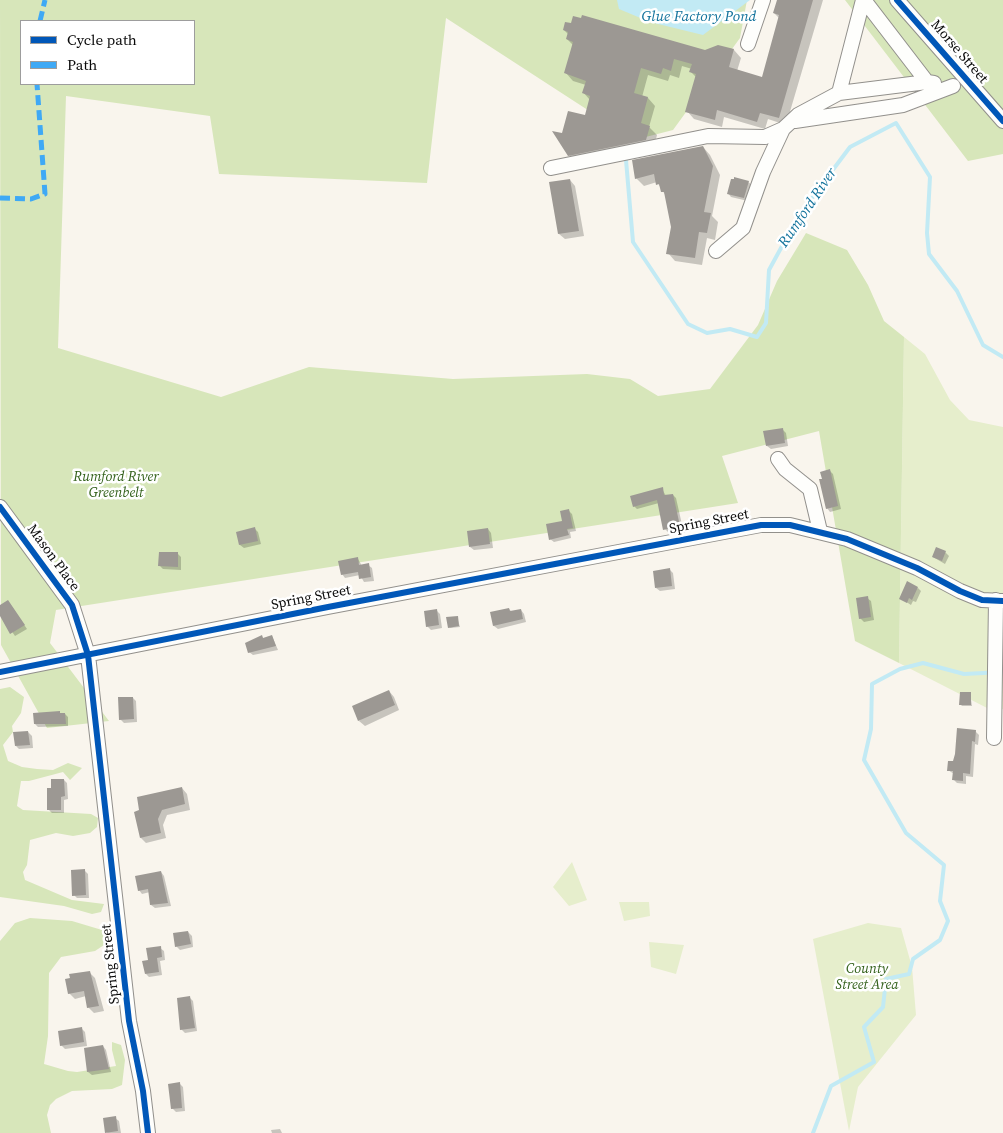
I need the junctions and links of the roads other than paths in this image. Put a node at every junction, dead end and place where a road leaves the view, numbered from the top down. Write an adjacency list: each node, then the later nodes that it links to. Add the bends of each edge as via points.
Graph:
1 (763, 0): 4 (street)
2 (864, 0): 5 (street); 8 (street)
3 (897, 0): 7 (street, Morse Street)
4 (748, 44)
5 (927, 82): 6 (street); 8 (street)
6 (953, 86): 7 (street); 10 (street, via 903,105)
7 (976, 90): 9 (street, Morse Street)
8 (839, 93): 10 (street)
9 (1003, 121)
10 (787, 125): 11 (street, via 766,137 708,136); 12 (street, via 763,172 743,228)
11 (551, 168)
12 (716, 251)
13 (778, 458): 15 (street, via 785,469 810,489)
14 (0, 507): 17 (street, Mason Place, via 72,605)
15 (820, 531): 16 (street, Spring Street, via 874,549 982,600); 17 (street, Spring Street, via 776,525 727,530)
16 (999, 600): 19 (street)
17 (88, 655): 18 (street); 20 (street, Spring Street, via 129,1021)
18 (0, 672)
19 (994, 738)
20 (148, 1133)

